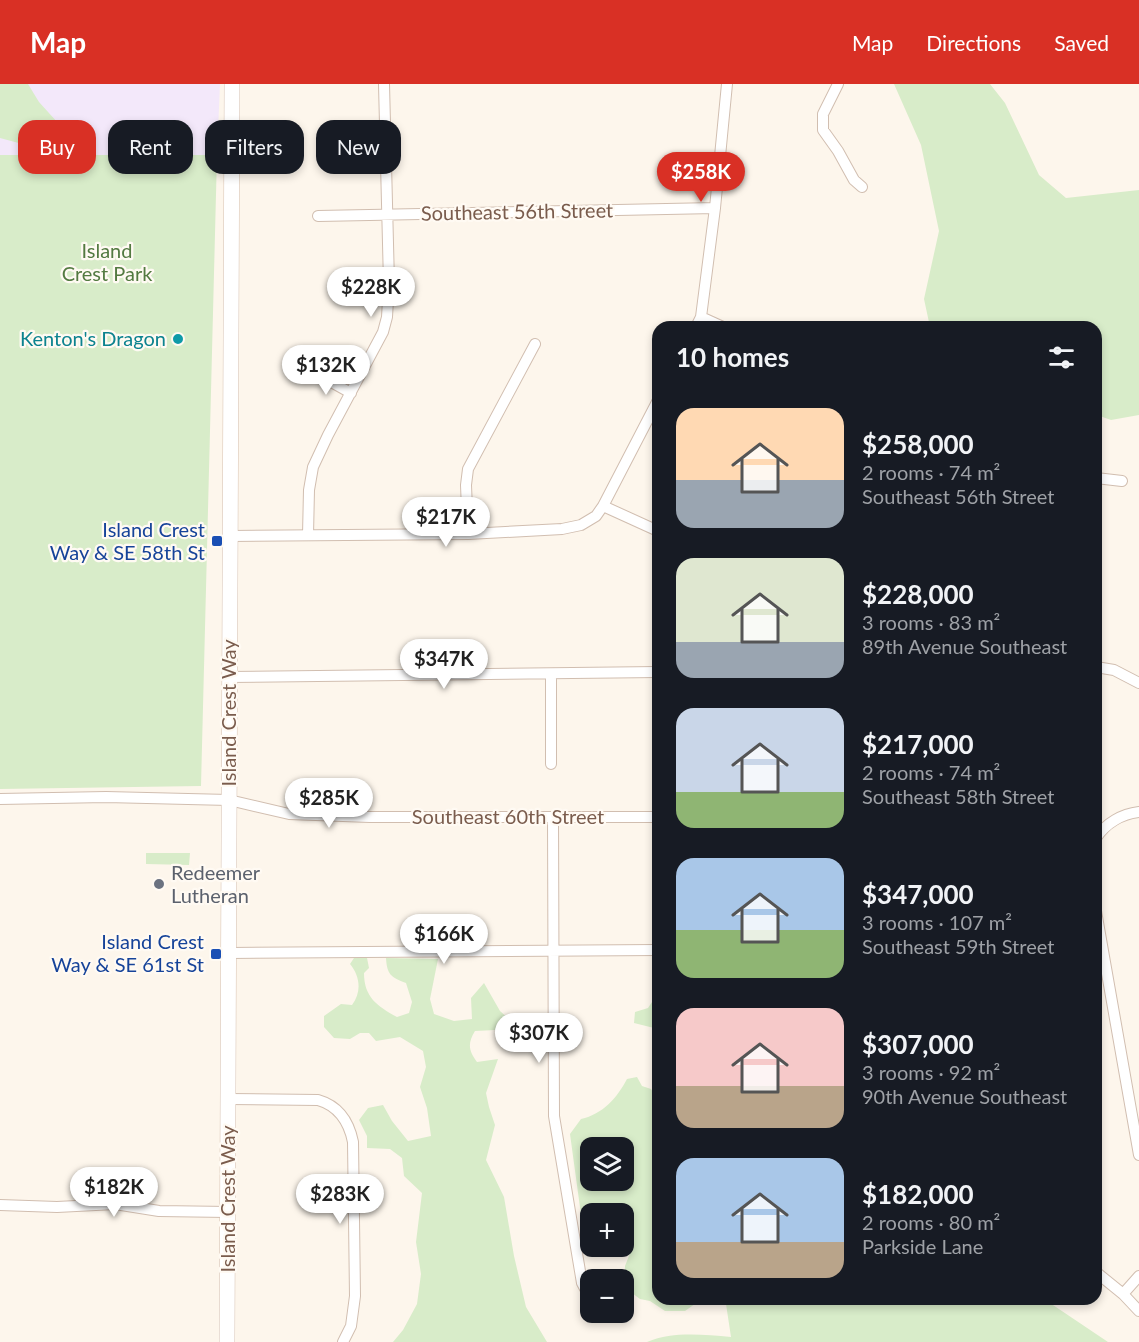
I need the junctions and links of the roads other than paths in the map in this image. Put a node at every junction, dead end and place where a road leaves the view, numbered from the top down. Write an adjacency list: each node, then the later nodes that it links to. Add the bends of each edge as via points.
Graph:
1 (232, 84): 20 (main road, Island Crest Way)
2 (384, 84): 7 (street)
3 (727, 84): 6 (street)
4 (838, 84): 5 (street, via 823,114 823,130)
5 (862, 187)
6 (715, 208): 7 (street, Southeast 56th Street); 9 (street)
7 (386, 214): 8 (street, Southeast 56th Street); 12 (street, via 387,317)
8 (318, 216)
9 (699, 321)
10 (535, 344): 18 (street, via 468,469)
11 (315, 373): 12 (street)
12 (351, 393): 19 (street, via 313,467)
13 (652, 411): 16 (street)
14 (1102, 479): 15 (street)
15 (1122, 481)
16 (603, 506): 17 (street); 18 (street, via 581,525 562,529)
17 (652, 528)
18 (468, 534): 19 (street)
19 (308, 535): 20 (street)
20 (230, 536): 24 (main road, Island Crest Way)
21 (1102, 668): 25 (street)
22 (652, 672): 23 (street)
23 (551, 675): 24 (street); 26 (street)
24 (229, 678): 28 (main road, Island Crest Way)
25 (1139, 683)
26 (551, 764)
27 (0, 799): 28 (street, Southeast 60th Street)
28 (229, 800): 31 (street, Southeast 60th Street, via 289,814); 36 (main road, Island Crest Way)
29 (1139, 812): 32 (street, via 1114,820)
30 (652, 817): 31 (street, Southeast 60th Street)
31 (553, 818): 35 (street)
32 (1102, 830)
33 (1102, 945): 38 (street)
34 (652, 950): 35 (street)
35 (553, 951): 36 (street); 41 (street, via 554,1116)
36 (230, 953): 37 (main road, Island Crest Way)
37 (229, 1099): 40 (main road, Island Crest Way); 47 (street, via 312,1099 328,1103 347,1122 353,1142 355,1296 351,1326)
38 (1139, 1155)
39 (0, 1205): 40 (street, via 115,1204)
40 (228, 1212): 46 (main road, Island Crest Way)
41 (580, 1271)
42 (1139, 1276): 44 (street)
43 (1102, 1277): 44 (street)
44 (1123, 1294): 45 (street)
45 (1139, 1311)
46 (227, 1342)
47 (344, 1342)

